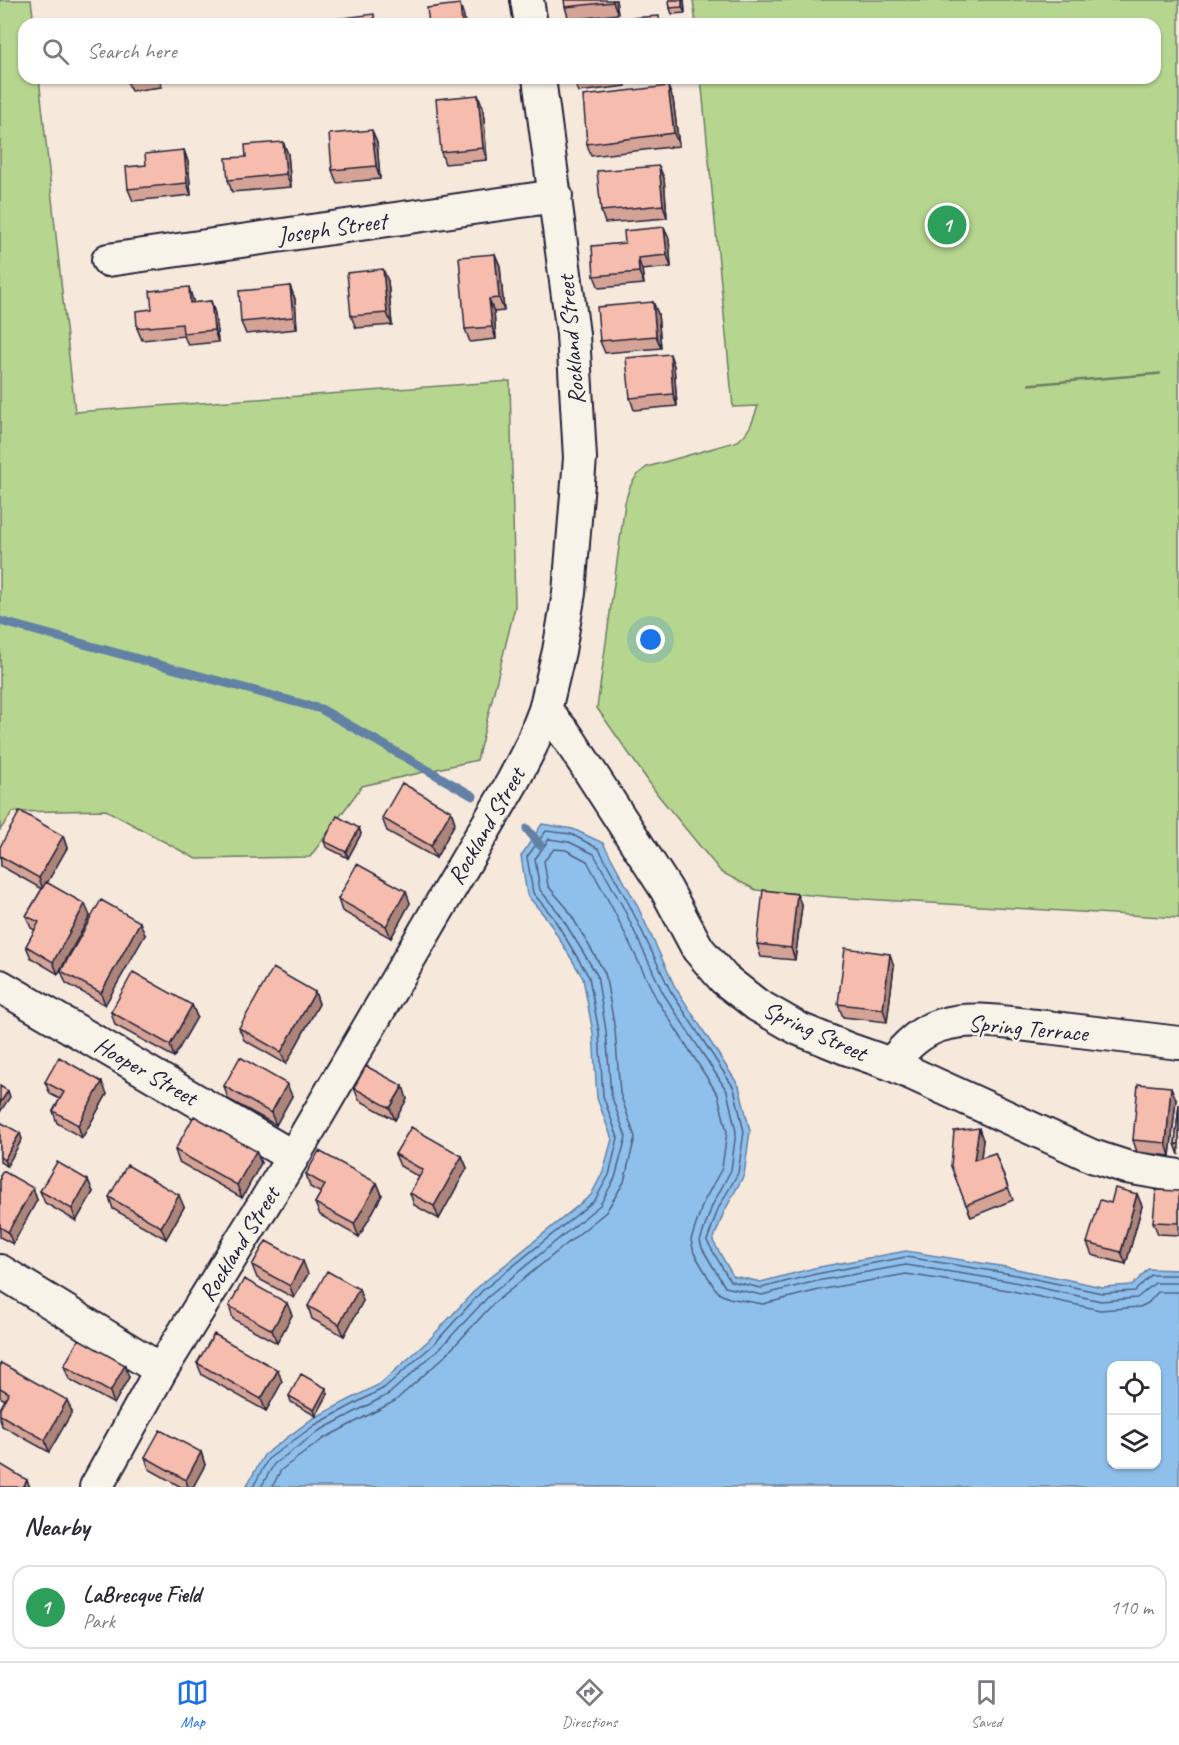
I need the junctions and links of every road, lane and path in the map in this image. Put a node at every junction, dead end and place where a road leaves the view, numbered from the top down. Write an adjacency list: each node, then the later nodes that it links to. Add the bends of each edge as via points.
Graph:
1 (527, 0): 2 (street)
2 (530, 18)
3 (539, 84): 4 (street, Rockland Street)
4 (556, 196): 5 (street, Joseph Street); 6 (street, Rockland Street, via 573,334 580,458 570,592)
5 (108, 260)
6 (545, 710): 9 (street, Spring Street, via 567,736 666,889 698,949 724,979 757,1005 800,1029); 10 (street, Rockland Street, via 513,781)
7 (0, 986): 10 (street, Hooper Street)
8 (1179, 1043): 9 (street, Spring Terrace, via 1010,1023 959,1022 923,1033)
9 (891, 1064): 11 (street, Spring Street, via 1092,1156 1126,1167)
10 (292, 1156): 13 (street, Rockland Street)
11 (1179, 1176)
12 (0, 1271): 13 (street)
13 (161, 1370): 14 (street, Rockland Street)
14 (96, 1487)

